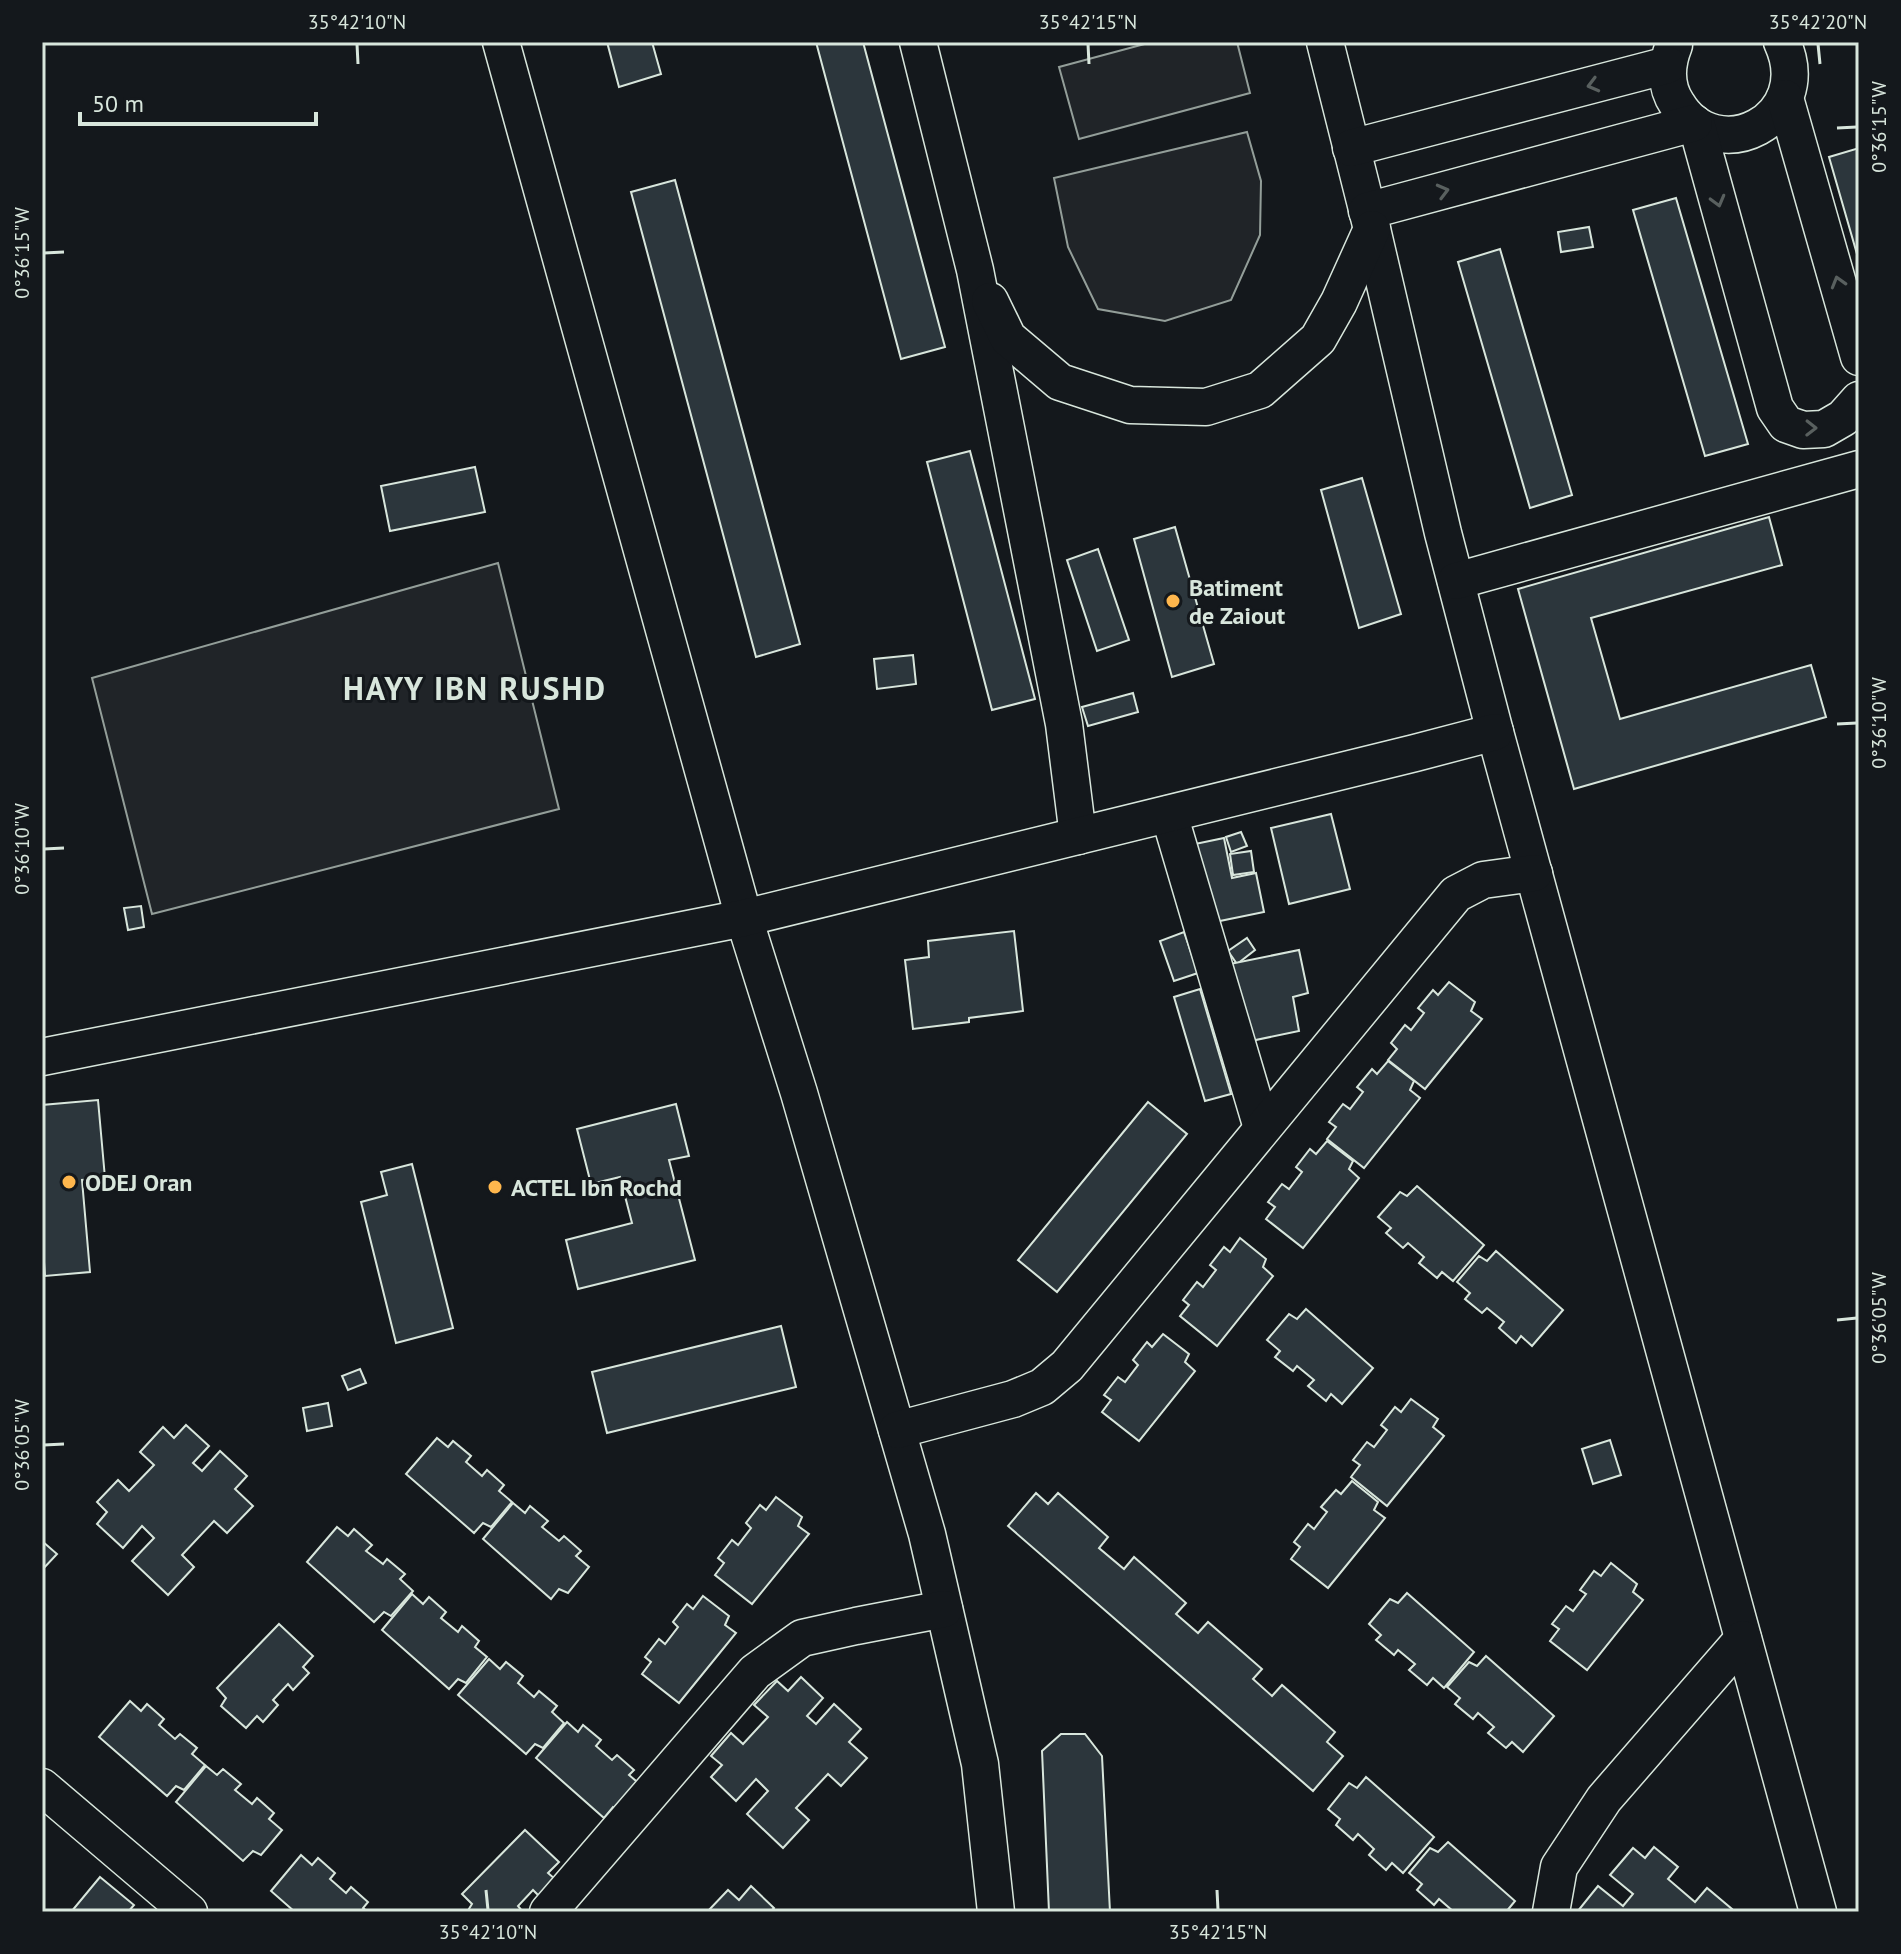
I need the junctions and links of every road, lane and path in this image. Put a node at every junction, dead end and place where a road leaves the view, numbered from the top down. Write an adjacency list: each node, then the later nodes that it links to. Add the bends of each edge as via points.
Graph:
1 (501, 42): 19 (street)
2 (918, 42): 10 (street)
3 (1325, 42): 8 (street)
4 (1782, 42): 6 (street, via 1790,68)
5 (1673, 48): 7 (street, via 1668,82 1681,112); 8 (street, one-way to 8)
6 (1785, 98): 7 (street, via 1774,115 1738,134); 11 (street, one-way to 6)
7 (1695, 125): 9 (street, one-way to 7); 12 (street, one-way to 12, via 1775,408 1786,424 1824,429)
8 (1351, 148): 9 (street)
9 (1370, 220): 10 (street, via 1339,302 1318,339 1260,390 1206,407 1130,405 1060,382 1008,338); 14 (street)
10 (975, 270): 17 (street, via 1064,724)
11 (1859, 357)
12 (1859, 400)
13 (1859, 469): 14 (street)
14 (1456, 581): 15 (street)
15 (1495, 732): 16 (street); 18 (street)
16 (1169, 814): 17 (street); 21 (street)
17 (1078, 836): 19 (street)
18 (1534, 873): 21 (street, via 1483,880 1456,894); 24 (street)
19 (744, 918): 20 (street); 22 (street)
20 (42, 1057)
21 (1262, 1128): 22 (street, via 1067,1366 1042,1387)
22 (897, 1430): 23 (street)
23 (944, 1609): 27 (street, via 802,1638 755,1672); 28 (street, via 980,1764)
24 (1743, 1639): 29 (street, via 1604,1799 1559,1867); 30 (street)
25 (42, 1787): 26 (street)
26 (189, 1912)
27 (548, 1912)
28 (996, 1912)
29 (1551, 1912)
30 (1818, 1912)

